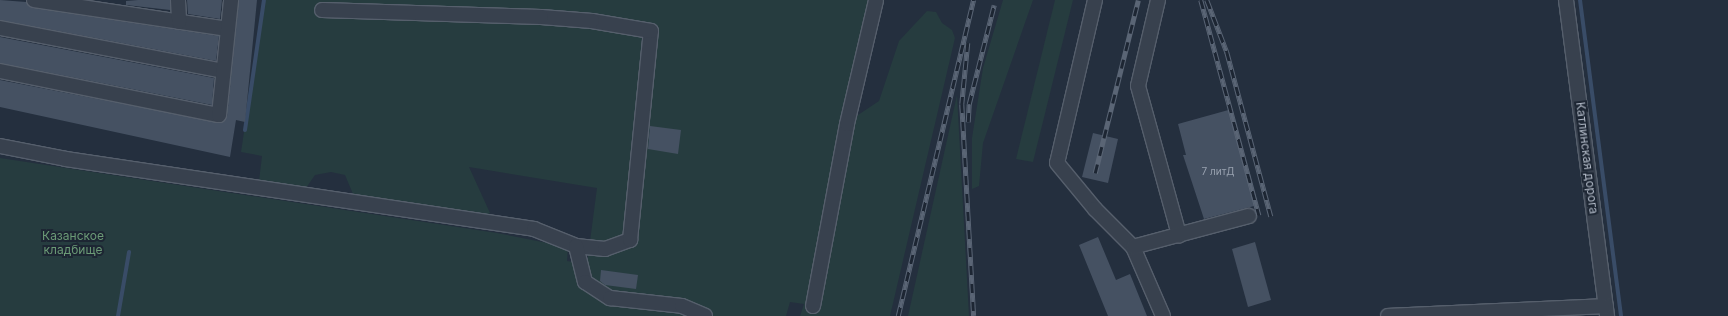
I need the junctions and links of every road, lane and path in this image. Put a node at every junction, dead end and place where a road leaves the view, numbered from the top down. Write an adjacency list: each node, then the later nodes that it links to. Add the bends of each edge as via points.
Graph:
1 (34, 0): 8 (street)
2 (178, 0): 10 (street)
3 (231, 0): 12 (street)
4 (876, 0): 20 (street, via 846,132)
5 (1095, 0): 19 (street, via 1057,163 1095,209)
6 (1158, 0): 17 (street, via 1138,86)
7 (1566, 0): 21 (street, Катлинская дорога)
8 (104, 5): 10 (street)
9 (322, 10): 18 (street, via 541,17 592,21 651,31 630,240 605,249)
10 (179, 22): 12 (street)
11 (0, 28): 14 (street)
12 (228, 29): 14 (street)
13 (0, 71): 14 (street, via 219,115)
14 (223, 71)
15 (0, 146): 18 (street, via 66,159 534,228)
16 (1250, 216): 17 (street)
17 (1179, 235): 19 (street)
18 (576, 246): 22 (street, via 585,282 610,298 682,306)
19 (1133, 247): 23 (street)
20 (813, 306)
21 (1606, 311): 24 (street)
22 (705, 316)
23 (1163, 316)
24 (1388, 316)

